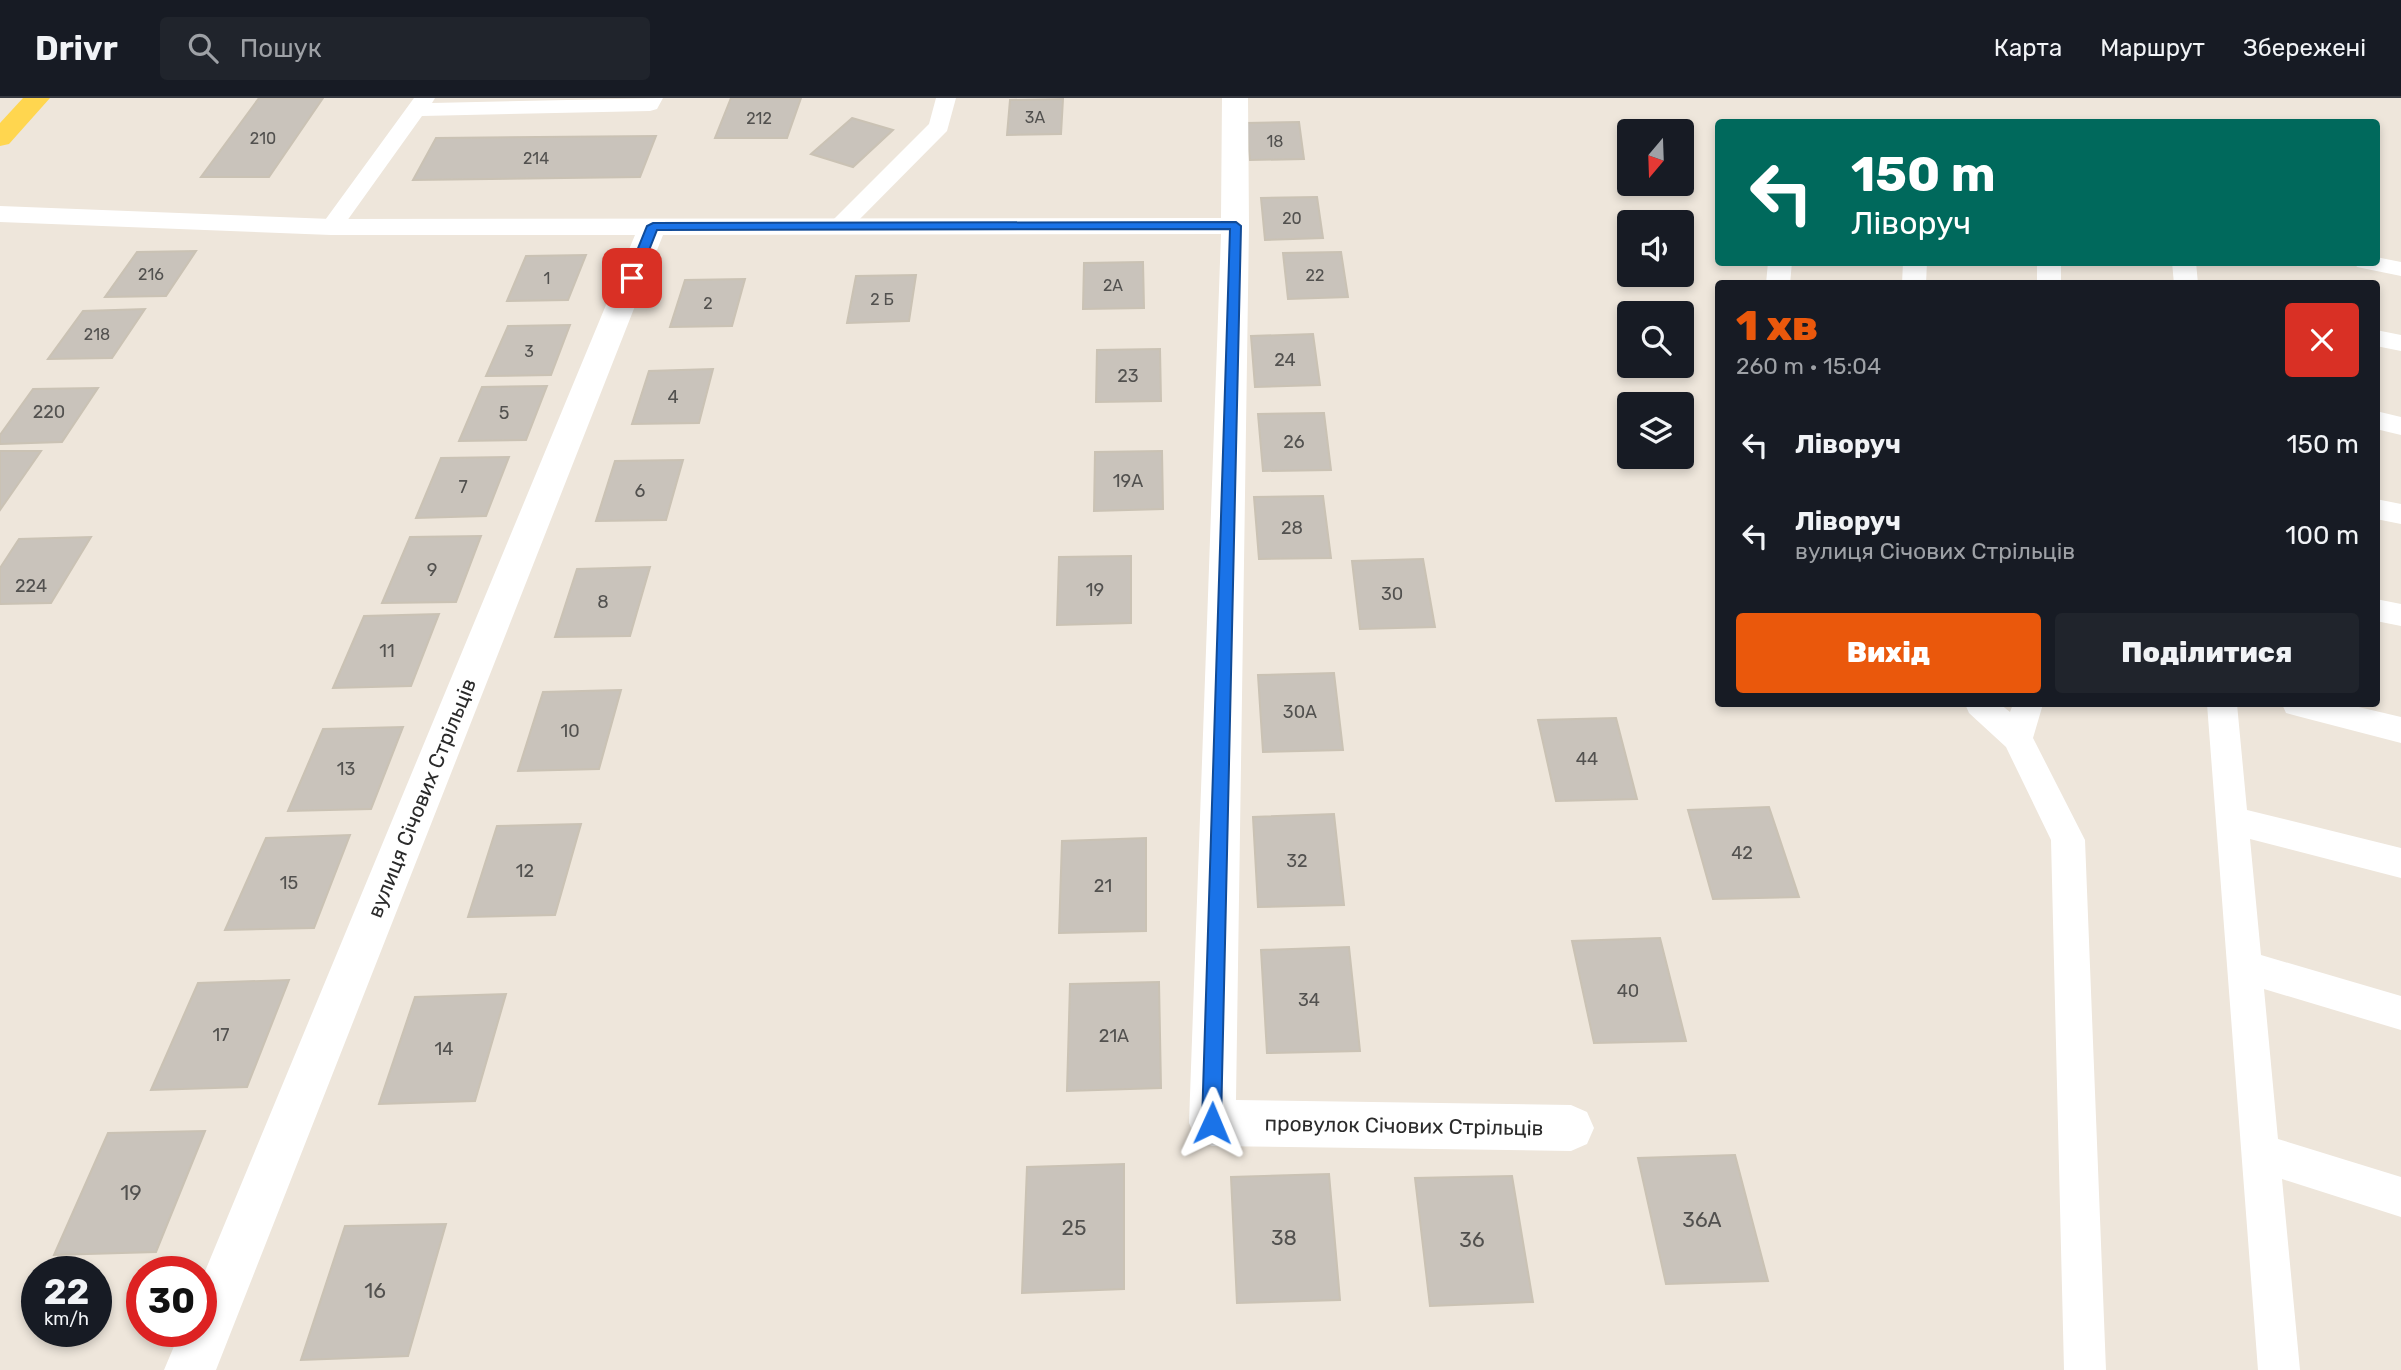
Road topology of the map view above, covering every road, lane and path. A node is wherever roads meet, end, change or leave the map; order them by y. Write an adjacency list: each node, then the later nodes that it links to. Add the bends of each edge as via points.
1 (37, 98): 6 (main road)
2 (653, 98): 5 (lane, via 650,105)
3 (946, 98): 8 (lane, via 939,127)
4 (1235, 98): 10 (street, провулок Січових Стрільців)
5 (421, 104): 11 (lane)
6 (0, 138)
7 (0, 214): 11 (street)
8 (841, 225): 9 (street); 10 (street)
9 (653, 226): 11 (street); 36 (street, вулиця Січових Стрільців)
10 (1236, 226): 32 (street, провулок Січових Стрільців, via 1212,1123)
11 (331, 227)
12 (2380, 265): 13 (lane)
13 (2401, 269)
14 (2380, 339): 15 (lane)
15 (2401, 343)
16 (2380, 422): 17 (lane)
17 (2401, 426)
18 (2380, 510): 19 (lane)
19 (2401, 514)
20 (2380, 611): 21 (lane)
21 (2401, 615)
22 (1983, 707): 27 (lane)
23 (2027, 707): 27 (lane)
24 (2218, 707): 28 (lane)
25 (2309, 707): 26 (lane)
26 (2401, 730)
27 (2017, 738): 37 (lane, via 2067,840)
28 (2232, 820): 29 (lane); 30 (lane)
29 (2401, 863)
30 (2245, 967): 31 (lane); 33 (lane)
31 (2401, 1013)
32 (1572, 1128)
33 (2261, 1153): 34 (lane); 35 (lane)
34 (2401, 1197)
35 (2287, 1368)
36 (190, 1370)
37 (2085, 1370)

